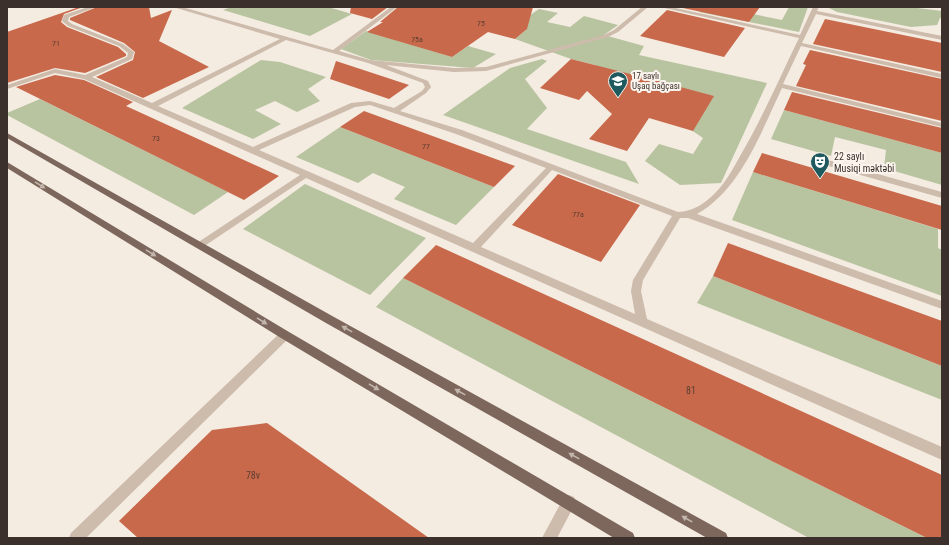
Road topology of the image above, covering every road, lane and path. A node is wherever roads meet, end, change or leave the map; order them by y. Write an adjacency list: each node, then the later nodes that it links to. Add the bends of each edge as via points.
1 (93, 7): 14 (lane, via 66,16 65,21 131,52 130,58)
2 (176, 7): 8 (lane)
3 (394, 7): 11 (lane)
4 (645, 7): 12 (lane, via 606,36 486,69 454,70)
5 (663, 7): 6 (lane)
6 (682, 9): 10 (lane)
7 (815, 10): 9 (lane); 10 (lane)
8 (286, 38): 11 (lane); 17 (lane)
9 (942, 38)
10 (800, 40): 13 (lane); 15 (lane)
11 (334, 52): 12 (lane)
12 (370, 62): 18 (lane, via 426,82 428,87 424,92)
13 (942, 76)
14 (86, 78): 16 (lane, via 55,71); 17 (lane)
15 (779, 85): 19 (lane); 28 (lane, via 755,138 727,185 716,197)
16 (7, 87)
17 (152, 106): 21 (lane)
18 (395, 111): 21 (lane, via 370,103 354,105); 24 (lane)
19 (942, 125)
20 (7, 135): 29 (main road)
21 (253, 150): 25 (lane)
22 (814, 159): 26 (lane)
23 (7, 164): 33 (main road, one-way to 33)
24 (551, 167): 27 (lane); 30 (lane)
25 (306, 174): 29 (lane); 30 (lane)
26 (942, 196)
27 (677, 215): 28 (lane); 32 (lane, via 638,280 636,291)
28 (689, 215): 31 (lane)
29 (200, 245): 39 (main road, one-way to 29)
30 (474, 248): 32 (lane)
31 (942, 305)
32 (642, 322): 34 (lane)
33 (286, 335): 35 (main road, one-way to 35); 36 (lane)
34 (942, 454)
35 (569, 502): 37 (lane); 38 (main road)
36 (76, 538)
37 (549, 538)
38 (628, 538)
39 (721, 538)

